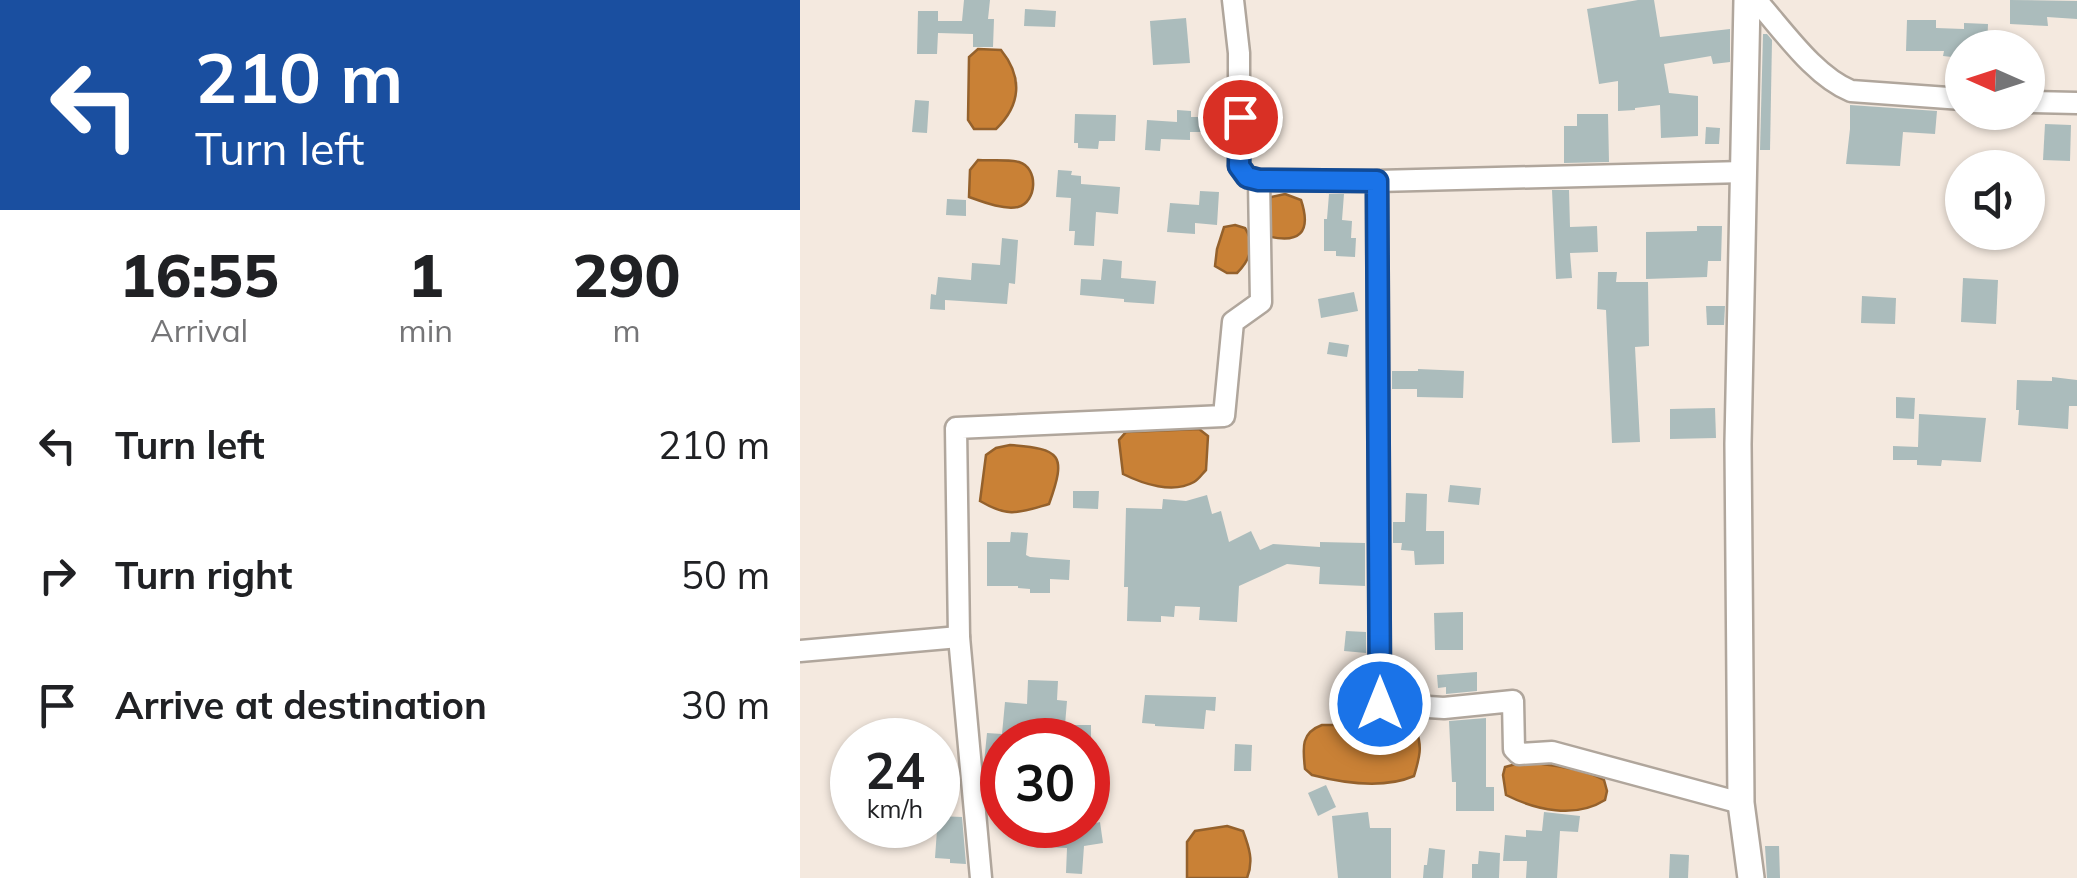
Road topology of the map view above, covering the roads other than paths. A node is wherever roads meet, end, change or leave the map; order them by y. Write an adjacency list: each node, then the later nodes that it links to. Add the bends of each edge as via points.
1 (1233, 0): 8 (street, via 1239,166)
2 (1748, 0): 7 (street)
3 (1756, 0): 4 (street, via 1836,85)
4 (1945, 97)
5 (2045, 102): 6 (street)
6 (2077, 103)
7 (1744, 172): 9 (street); 12 (street)
8 (1259, 180): 9 (street); 10 (street, via 1261,302 1234,322 1224,416 956,428)
9 (1377, 181): 12 (street, via 1380,704 1444,708 1513,701 1519,754 1552,752)
10 (960, 637): 11 (street); 13 (street)
11 (800, 650)
12 (1741, 803): 14 (street)
13 (981, 878)
14 (1752, 878)

